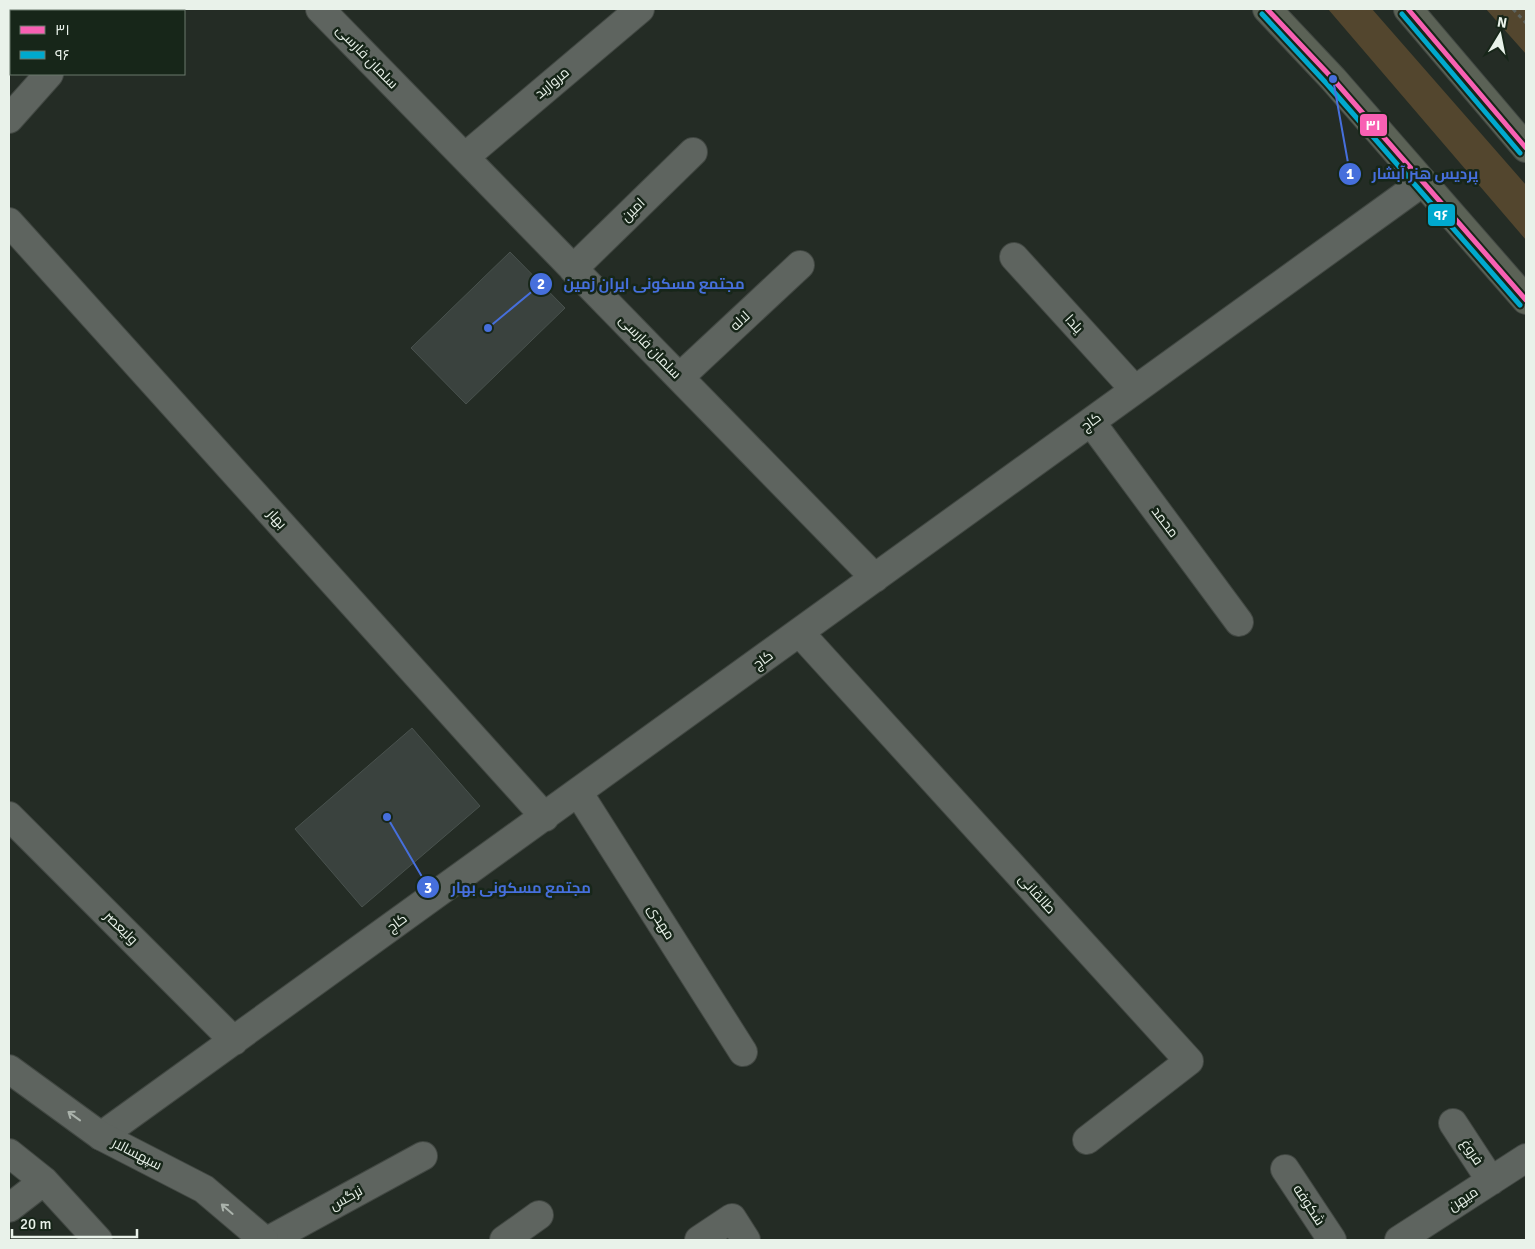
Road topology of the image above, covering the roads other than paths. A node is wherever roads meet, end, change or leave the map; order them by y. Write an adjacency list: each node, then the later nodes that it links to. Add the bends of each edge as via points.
1 (320, 9): 9 (street, سلمان فارسی)
2 (640, 9): 9 (street, مروارید)
3 (1267, 9): 10 (main road)
4 (1408, 9): 7 (main road)
5 (48, 75): 6 (street)
6 (9, 119)
7 (1526, 148)
8 (693, 152): 14 (street, امین)
9 (465, 157): 14 (street, سلمان فارسی)
10 (1423, 182): 15 (main road); 17 (street, کاج)
11 (9, 222): 24 (street, بهار)
12 (1014, 258): 17 (street, یلدا)
13 (800, 265): 16 (street, لاله)
14 (573, 268): 16 (street, سلمان فارسی)
15 (1526, 300)
16 (680, 378): 19 (street, سلمان فارسی)
17 (1135, 390): 18 (street, کاج)
18 (1090, 422): 19 (street, کاج); 20 (street, محمد)
19 (876, 578): 21 (street, کاج)
20 (1239, 622)
21 (800, 633): 22 (street, کاج); 30 (street, طالقانی, via 1189,1061)
22 (578, 792): 24 (street, کاج); 26 (street, مهدی)
23 (9, 816): 25 (street, ولیعصر)
24 (544, 817): 25 (street, کاج)
25 (234, 1041): 29 (street, کاج)
26 (743, 1052)
27 (9, 1069): 29 (street, سپهسالار, one-way to 27)
28 (1453, 1123): 36 (street, فروغ)
29 (101, 1136): 40 (street, سپهسالار, one-way to 29, via 204,1189)
30 (1087, 1140)
31 (9, 1154): 35 (street)
32 (423, 1156): 41 (street, نرگس)
33 (1526, 1158): 36 (street, میهن)
34 (1285, 1169): 45 (street, شکوفه)
35 (44, 1181): 37 (street); 39 (street)
36 (1491, 1181): 46 (street, میهن)
37 (9, 1208)
38 (539, 1215): 42 (street)
39 (98, 1240)
40 (264, 1240)
41 (269, 1240)
42 (504, 1240)
43 (699, 1240): 44 (street, via 732,1218)
44 (746, 1240)
45 (1332, 1240)
46 (1399, 1240)

